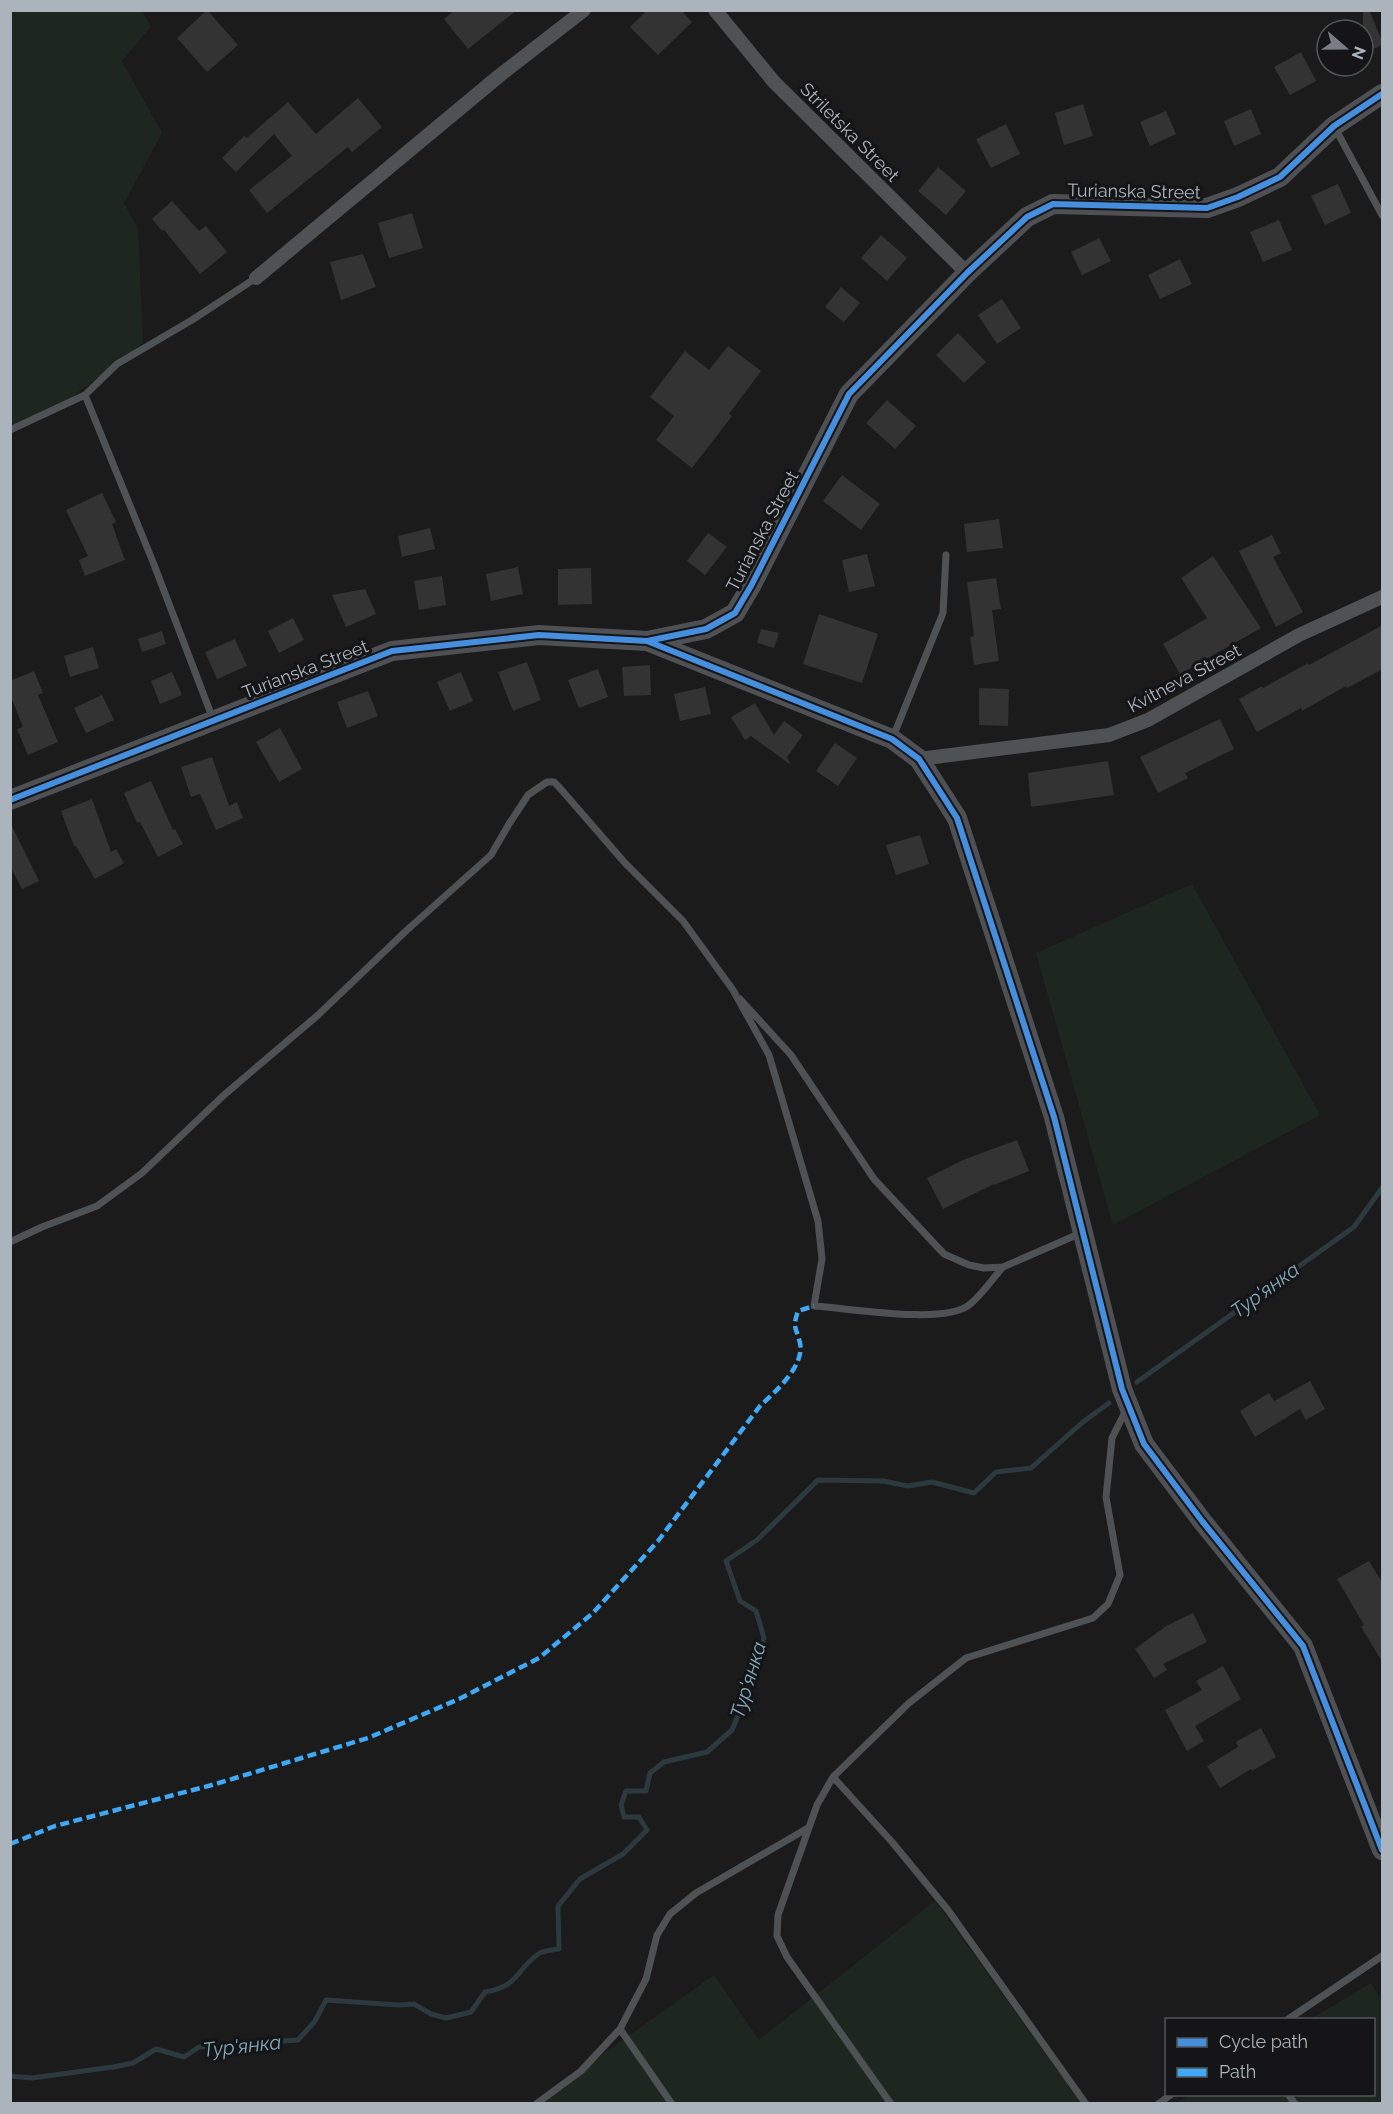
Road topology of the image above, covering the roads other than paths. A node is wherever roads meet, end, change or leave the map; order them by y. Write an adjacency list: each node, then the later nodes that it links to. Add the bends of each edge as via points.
1 (584, 10): 7 (street)
2 (715, 10): 6 (street, Striletska Street, via 774,82)
3 (1383, 93): 4 (street, Turianska Street)
4 (1334, 126): 5 (lane); 6 (street, Turianska Street, via 1280,177 1207,208 1053,204 1027,217)
5 (1383, 214)
6 (967, 273): 12 (street, Turianska Street, via 849,394 735,613 706,628)
7 (256, 278): 8 (lane, via 117,364)
8 (85, 395): 9 (lane); 13 (lane)
9 (10, 430)
10 (946, 555): 14 (lane, via 943,613)
11 (1383, 597): 15 (street, Kvitneva Street, via 1299,635 1148,720 1109,735)
12 (647, 641): 13 (street, Turianska Street, via 539,634 392,651); 14 (street)
13 (214, 721): 16 (street, Turianska Street)
14 (892, 740): 15 (street)
15 (919, 759): 18 (street, via 957,818 1054,1117)
16 (10, 800)
17 (733, 990): 19 (lane, via 683,921 625,863 559,787 547,782 528,795 491,855 142,1173 98,1206); 20 (lane, via 791,1055 874,1179 944,1254 969,1265); 20 (lane, via 769,1055 818,1221 822,1259 814,1306 943,1315 968,1306)
18 (1084, 1232): 20 (lane); 21 (street)
19 (10, 1242)
20 (1003, 1267)
21 (1128, 1405): 22 (lane, via 1112,1438 1108,1464 1106,1497 1120,1575 1108,1604 1093,1618 966,1658 909,1703); 24 (street, via 1144,1444 1303,1646)
22 (833, 1776): 23 (lane); 31 (lane, via 948,1910)
23 (809, 1828): 27 (lane, via 696,1893 670,1914 657,1935 646,1979); 30 (lane, via 778,1915 777,1936 787,1957)
24 (1383, 1850)
25 (1383, 1956): 26 (lane)
26 (1289, 2018)
27 (620, 2029): 28 (lane, via 581,2071); 29 (lane)
28 (536, 2103)
29 (672, 2103)
30 (891, 2103)
31 (1086, 2103)

